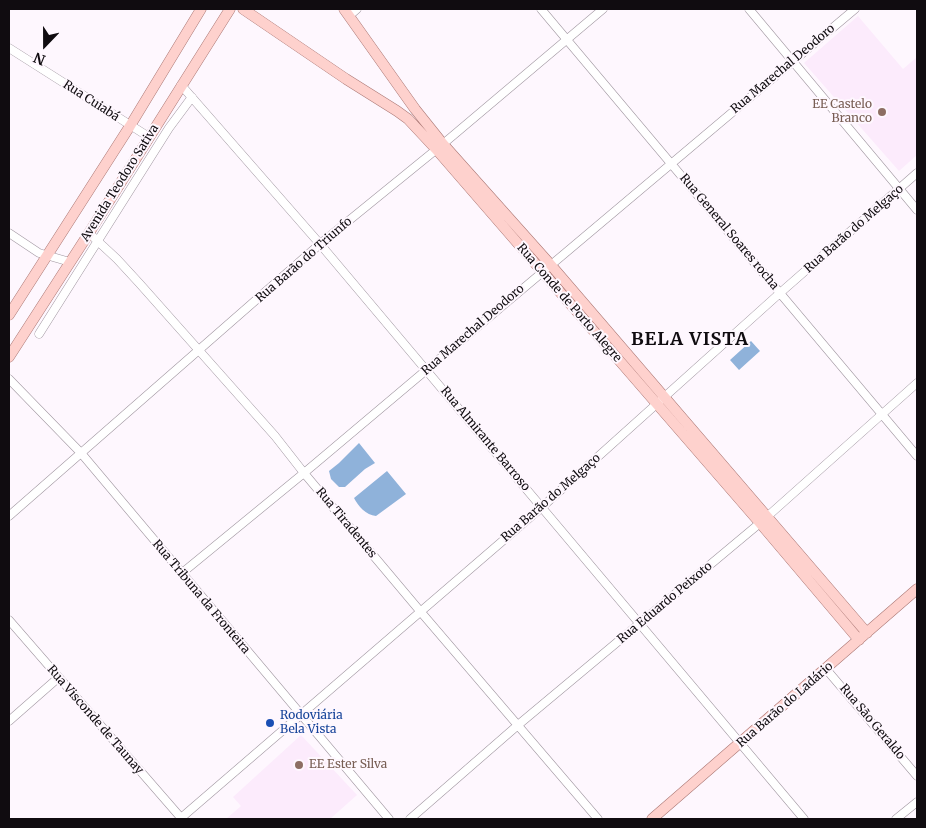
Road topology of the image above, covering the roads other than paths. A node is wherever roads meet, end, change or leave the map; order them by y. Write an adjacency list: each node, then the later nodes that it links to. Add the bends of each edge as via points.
1 (201, 9): 14 (main road, Avenida Teodoro Sativa)
2 (230, 9): 12 (main road, Avenida Teodoro Sativa)
3 (243, 9): 16 (main road, Rua Conde de Porto Alegre, via 397,111)
4 (541, 9): 9 (street, Rua General Soares rocha)
5 (603, 9): 9 (street, Rua Barão do Triunfo)
6 (749, 9): 11 (street)
7 (855, 9): 11 (street, Rua Marechal Deodoro)
8 (350, 11): 16 (main road, Rua Conde de Porto Alegre)
9 (567, 38): 16 (street, Rua Barão do Triunfo); 17 (street, Rua General Soares rocha)
10 (9, 48): 14 (street, Rua Cuiabá)
11 (793, 61): 17 (street, Rua Marechal Deodoro); 19 (street)
12 (181, 85): 13 (street, Rua Almirante Barroso); 15 (main road, Avenida Teodoro Sativa)
13 (192, 97): 23 (street); 24 (street, Rua Almirante Barroso)
14 (130, 126): 15 (street, Rua Cuiabá); 25 (main road, Avenida Teodoro Sativa)
15 (149, 137): 22 (main road, Avenida Teodoro Sativa)
16 (440, 147): 24 (street, Rua Barão do Triunfo); 27 (main road, Rua Conde de Porto Alegre)
17 (671, 162): 27 (street, Rua Marechal Deodoro); 28 (street, Rua General Soares rocha)
18 (917, 173): 19 (street, Rua Barão do Melgaço)
19 (900, 189): 20 (street); 28 (street, Rua Barão do Melgaço)
20 (917, 210)
21 (9, 233): 25 (street)
22 (89, 233): 23 (street, Rua Tiradentes); 26 (main road, Avenida Teodoro Sativa)
23 (98, 241): 30 (street); 31 (street, Rua Tiradentes)
24 (320, 244): 31 (street, Rua Barão do Triunfo); 33 (street, Rua Almirante Barroso)
25 (47, 256): 26 (street); 29 (main road, Avenida Teodoro Sativa)
26 (70, 262): 32 (main road, Avenida Teodoro Sativa)
27 (546, 268): 33 (street, Rua Marechal Deodoro); 36 (main road, Rua Conde de Porto Alegre)
28 (780, 293): 36 (street, Rua Barão do Melgaço); 37 (street, Rua General Soares rocha)
29 (9, 315)
30 (39, 334)
31 (199, 352): 38 (street, Rua Barão do Triunfo); 40 (street, Rua Tiradentes)
32 (9, 357)
33 (426, 370): 40 (street, Rua Marechal Deodoro); 41 (street, Rua Almirante Barroso)
34 (9, 379): 38 (street, Rua Tribuna da Fronteira)
35 (917, 383): 37 (street, Rua Eduardo Peixoto)
36 (660, 401): 41 (street, Rua Barão do Melgaço); 43 (main road, Rua Conde de Porto Alegre)
37 (882, 414): 39 (street, Rua General Soares rocha); 43 (street, Rua Eduardo Peixoto)
38 (81, 453): 42 (street, Rua Barão do Triunfo); 44 (street, Rua Tribuna da Fronteira)
39 (917, 456)
40 (304, 473): 44 (street, Rua Marechal Deodoro); 46 (street, Rua Tiradentes)
41 (542, 507): 46 (street, Rua Barão do Melgaço); 48 (street, Rua Almirante Barroso)
42 (9, 516)
43 (764, 520): 48 (street, Rua Eduardo Peixoto); 49 (main road, Rua Conde de Porto Alegre)
44 (182, 573): 52 (street, Rua Tribuna da Fronteira)
45 (917, 589): 49 (main road, Rua Barão do Ladário)
46 (420, 611): 52 (street, Rua Barão do Melgaço); 54 (street, Rua Tiradentes)
47 (9, 620): 51 (street, Rua Visconde de Taunay)
48 (641, 624): 54 (street, Rua Eduardo Peixoto); 55 (street, Rua Almirante Barroso)
49 (863, 636): 50 (main road, Rua Barão do Ladário)
50 (826, 669): 55 (main road, Rua Barão do Ladário); 56 (street, Rua São Geraldo)
51 (58, 678): 53 (street); 58 (street, Rua Visconde de Taunay)
52 (301, 715): 58 (street, Rua Barão do Melgaço); 59 (street, Rua Tribuna da Fronteira)
53 (9, 721)
54 (518, 726): 60 (street, Rua Eduardo Peixoto); 61 (street, Rua Tiradentes)
55 (741, 743): 62 (main road, Rua Barão do Ladário); 63 (street, Rua Almirante Barroso)
56 (917, 776)
57 (917, 802): 64 (street)
58 (181, 819)
59 (389, 819)
60 (410, 819)
61 (598, 819)
62 (652, 819)
63 (804, 819)
64 (896, 819)

